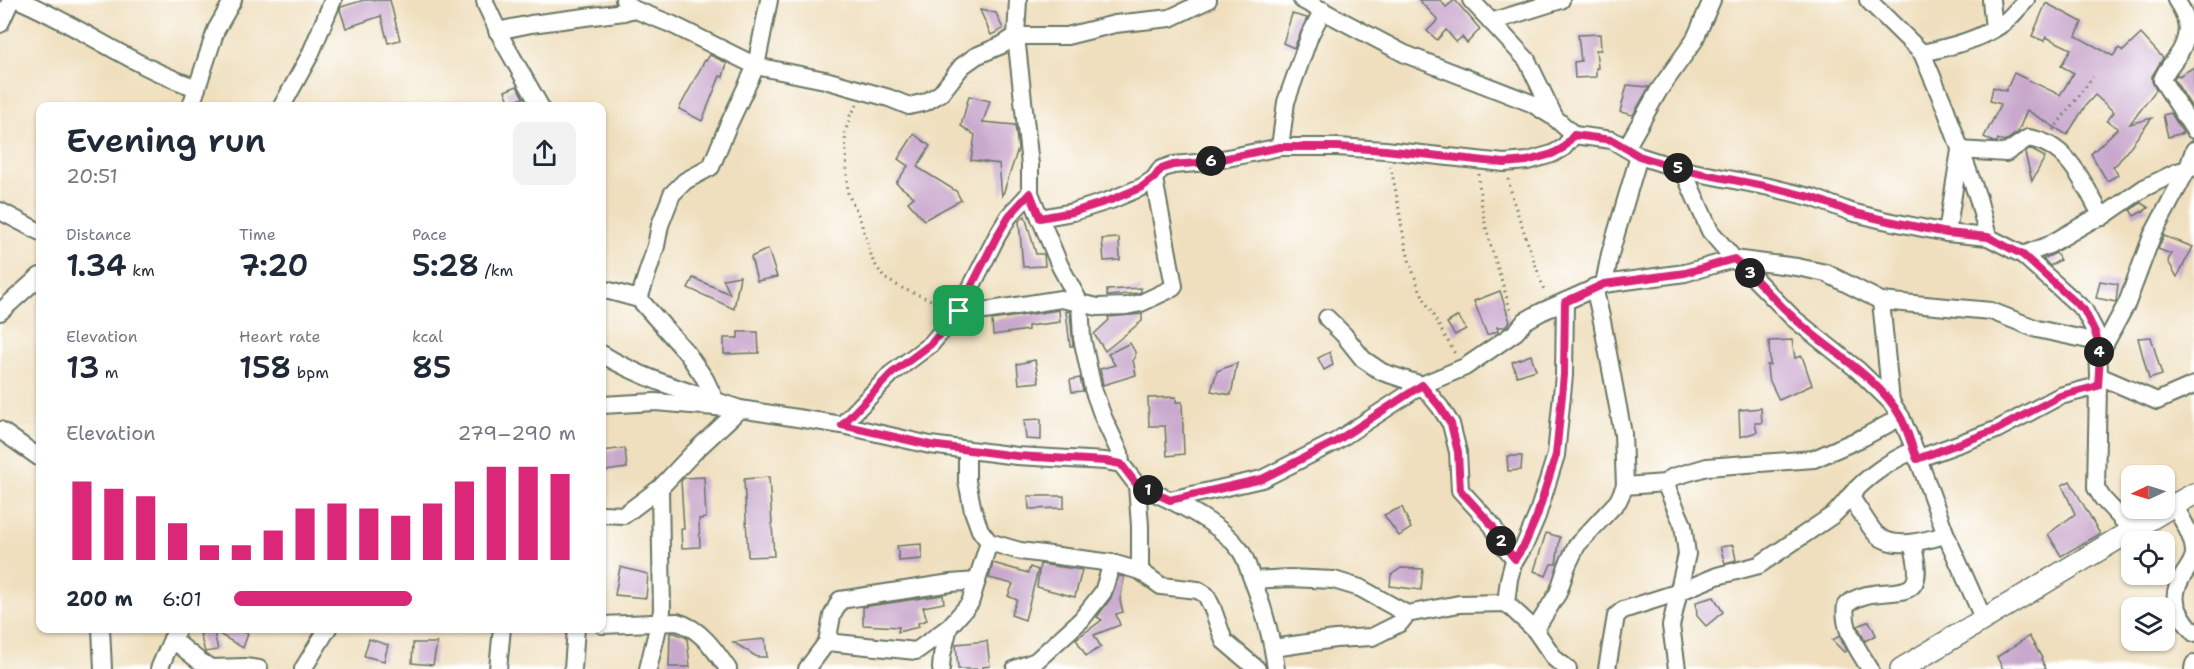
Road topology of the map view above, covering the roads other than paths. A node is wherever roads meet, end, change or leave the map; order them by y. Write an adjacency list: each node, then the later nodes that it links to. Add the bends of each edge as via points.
1 (11, 0): 20 (street)
2 (19, 0): 26 (street, via 55,15 128,58)
3 (233, 0): 26 (street, via 216,30)
4 (333, 0): 28 (street)
5 (485, 0): 22 (street)
6 (769, 0): 25 (street)
7 (1018, 0): 23 (street)
8 (1208, 0): 23 (street, via 1170,18 1115,24 1066,36)
9 (1302, 0): 18 (street)
10 (1471, 0): 19 (street)
11 (1561, 0): 19 (street)
12 (1712, 0): 36 (street, via 1694,41 1659,90)
13 (1868, 0): 24 (street)
14 (1991, 0): 21 (street)
15 (2026, 0): 21 (street)
16 (2176, 0): 31 (street, via 2188,23 2187,37 2162,80)
17 (628, 4): 22 (street, via 624,12); 25 (street)
18 (1323, 10): 30 (street, via 1405,54 1532,103); 33 (street, via 1286,102)
19 (1491, 22): 30 (street, via 1527,60)
20 (0, 24)
21 (1994, 29): 24 (street)
22 (497, 31): 29 (street)
23 (1016, 36): 25 (street, via 962,66 940,93 909,106 825,80); 40 (street)
24 (1922, 53): 34 (street)
25 (756, 66): 52 (street, via 711,167 672,194)
26 (197, 88): 27 (street)
27 (192, 102)
28 (284, 102)
29 (538, 102)
30 (1555, 118): 32 (street)
31 (2194, 130)
32 (1574, 135): 33 (street, via 1552,154 1504,163 1385,150); 36 (street, via 1612,140)
33 (1280, 147): 39 (street, via 1173,165 1161,169)
34 (1960, 150): 42 (street, via 2006,153 2028,138 2045,142 2065,156); 45 (street); 46 (street)
35 (2194, 150): 37 (street)
36 (1633, 152): 38 (street); 50 (street, via 1608,265)
37 (2191, 168): 42 (street, via 2144,188); 59 (street, via 2152,236 2127,303)
38 (1683, 170): 45 (street, via 1769,187 1851,212); 48 (street, via 1710,231)
39 (1154, 178): 43 (street, via 1111,200); 54 (street, via 1173,288 1126,306)
40 (1030, 193): 43 (street); 56 (street, via 1009,216)
41 (0, 211): 44 (street)
42 (2102, 217): 47 (street)
43 (1040, 218): 54 (street)
44 (36, 230)
45 (1947, 233): 46 (street)
46 (1988, 237): 47 (street)
47 (2023, 255): 59 (street, via 2084,310)
48 (1734, 259): 50 (street, via 1685,273); 53 (street, via 1826,273); 65 (street, via 1793,318)
49 (36, 280): 57 (street)
50 (1599, 286): 55 (street); 77 (street, via 1623,434)
51 (606, 290): 52 (street)
52 (639, 299): 64 (street, via 687,353)
53 (1881, 301): 59 (street, via 1991,311); 65 (street)
54 (1080, 303): 56 (street, via 1061,299 978,312); 74 (street, via 1082,338 1093,389)
55 (1559, 304): 62 (street, via 1525,321 1516,332 1465,367); 90 (street, via 1564,375 1556,455 1537,516)
56 (959, 311): 69 (street, via 931,344 891,374)
57 (0, 312)
58 (1327, 318): 62 (street, via 1363,359 1382,372)
59 (2099, 348): 61 (street)
60 (606, 356): 64 (street, via 658,381)
61 (2099, 381): 63 (street, via 2157,401); 72 (street, via 2060,396 1996,430); 86 (street, via 2096,488)
62 (1422, 385): 81 (street, via 1335,442 1262,479); 90 (street, via 1451,424 1458,452 1460,490 1492,525)
63 (2194, 385)
64 (715, 400): 67 (street)
65 (1891, 402): 68 (street)
66 (606, 405): 67 (street, via 655,402)
67 (740, 409): 69 (street); 78 (street)
68 (1901, 417): 72 (street); 75 (street, via 1814,459 1707,467 1672,477)
69 (842, 425): 71 (street)
70 (0, 430): 73 (street)
71 (967, 450): 74 (street); 88 (street, via 967,482 973,511)
72 (1916, 454): 80 (street, via 1894,458); 87 (street)
73 (36, 455)
74 (1121, 464): 76 (street)
75 (1665, 483): 77 (street); 95 (street, via 1683,525 1686,543)
76 (1137, 485): 81 (street); 92 (street)
77 (1625, 486): 102 (street, via 1618,501 1578,545 1558,593)
78 (660, 488): 84 (street, via 624,516); 99 (street)
79 (2194, 494): 82 (street)
80 (1850, 496): 89 (street, via 1876,534 1898,543); 95 (street, via 1833,515 1759,565 1717,576)
81 (1170, 500): 93 (street, via 1231,540 1240,550)
82 (2175, 504)
83 (2175, 507): 107 (street, via 2194,553 2178,582 2175,601 2178,612)
84 (606, 514)
85 (2150, 519): 86 (street)
86 (2132, 530): 98 (street)
87 (1946, 535): 89 (street); 98 (street)
88 (989, 542): 91 (street, via 1020,551); 94 (street)
89 (1912, 543): 129 (street, via 1918,564 1911,588 1865,594 1846,605 1847,629)
90 (1515, 559): 96 (street)
91 (1112, 563): 92 (street); 123 (street, via 1103,592 1081,620 1036,661)
92 (1140, 571): 124 (street, via 1161,586 1198,590 1206,595 1224,641)
93 (1253, 580): 97 (street, via 1334,580 1360,588); 110 (street)
94 (977, 581): 101 (street, via 970,603); 109 (street, via 840,600)
95 (1679, 592): 127 (street, via 1623,610 1616,616); 128 (street, via 1671,626)
96 (1506, 603): 97 (street, via 1460,604); 102 (street)
97 (1407, 614): 110 (street, via 1400,623 1372,637)
98 (1984, 620): 130 (street)
99 (659, 624): 100 (street); 119 (street); 120 (street, via 687,624 708,642)
100 (606, 625)
101 (949, 627): 109 (street, via 916,651); 122 (street)
102 (1535, 630): 126 (street, via 1555,659)
103 (100, 633): 112 (street)
104 (325, 633): 116 (street)
105 (502, 633): 117 (street)
106 (576, 633): 118 (street)
107 (2194, 633)
108 (175, 634): 113 (street); 114 (street, via 198,660)
109 (827, 642): 121 (street)
110 (1273, 648): 125 (street)
111 (2194, 664): 131 (street)
112 (104, 669)
113 (159, 669)
114 (212, 669): 115 (street)
115 (259, 669)
116 (303, 669)
117 (498, 669)
118 (573, 669)
119 (648, 669)
120 (728, 669)
121 (807, 669)
122 (941, 669)
123 (1015, 669)
124 (1257, 669)
125 (1276, 669)
126 (1568, 669)
127 (1607, 669)
128 (1677, 669)
129 (1870, 669)
130 (1901, 669)
131 (2193, 669)

